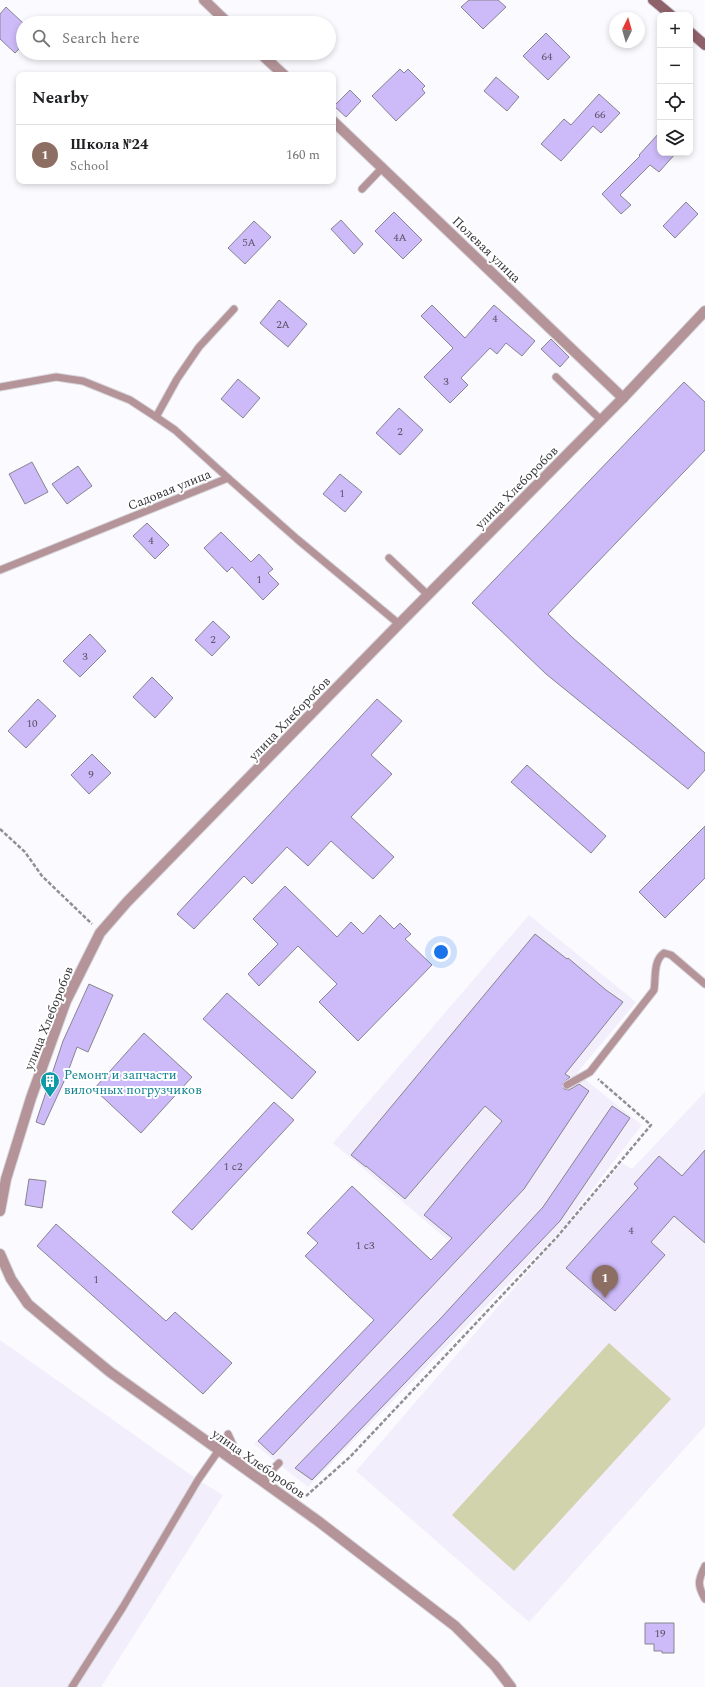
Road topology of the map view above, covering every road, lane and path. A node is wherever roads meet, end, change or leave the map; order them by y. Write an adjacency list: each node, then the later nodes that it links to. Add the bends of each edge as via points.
1 (204, 0): 4 (street)
2 (653, 0): 3 (main road)
3 (667, 12)
4 (221, 16)
5 (693, 35): 6 (main road)
6 (705, 45)
7 (268, 60): 8 (street)
8 (281, 72)
9 (336, 124): 10 (street, Полевая улица)
10 (382, 167): 11 (lane); 16 (street, Полевая улица)
11 (362, 189)
12 (234, 309): 17 (lane, via 199,347)
13 (705, 311): 16 (street, улица Хлеборобов)
14 (556, 377): 18 (lane)
15 (0, 387): 17 (lane, via 56,377 83,381 130,400)
16 (623, 398): 18 (street, улица Хлеборобов)
17 (156, 418): 19 (lane, via 175,430)
18 (601, 420): 22 (street, улица Хлеборобов)
19 (228, 478): 21 (lane, Садовая улица); 23 (lane, Садовая улица)
20 (388, 558): 22 (lane)
21 (0, 570)
22 (428, 595): 23 (street, улица Хлеборобов)
23 (399, 624): 25 (street, улица Хлеборобов, via 132,896)
24 (0, 829): 25 (path, via 25,852 47,881)
25 (100, 933): 29 (street, улица Хлеборобов, via 66,1001 33,1092 6,1179)
26 (705, 984): 27 (lane, via 664,952 659,956 656,967 654,990)
27 (590, 1072): 28 (lane); 38 (path, via 651,1125 557,1237 350,1458)
28 (567, 1085)
29 (0, 1211)
30 (0, 1254): 32 (street, улица Хлеборобов)
31 (0, 1279): 32 (street)
32 (11, 1279): 34 (street, улица Хлеборобов, via 28,1304 110,1372)
33 (228, 1434): 36 (lane)
34 (219, 1450): 36 (street, улица Хлеборобов); 41 (lane, via 198,1480)
35 (279, 1464): 37 (lane)
36 (243, 1468): 37 (street, улица Хлеборобов)
37 (262, 1480): 38 (street, улица Хлеборобов)
38 (296, 1505): 42 (street, улица Хлеборобов, via 455,1626 496,1666)
39 (705, 1566): 40 (lane, via 699,1580 700,1590)
40 (705, 1599)
41 (72, 1687)
42 (511, 1687)

